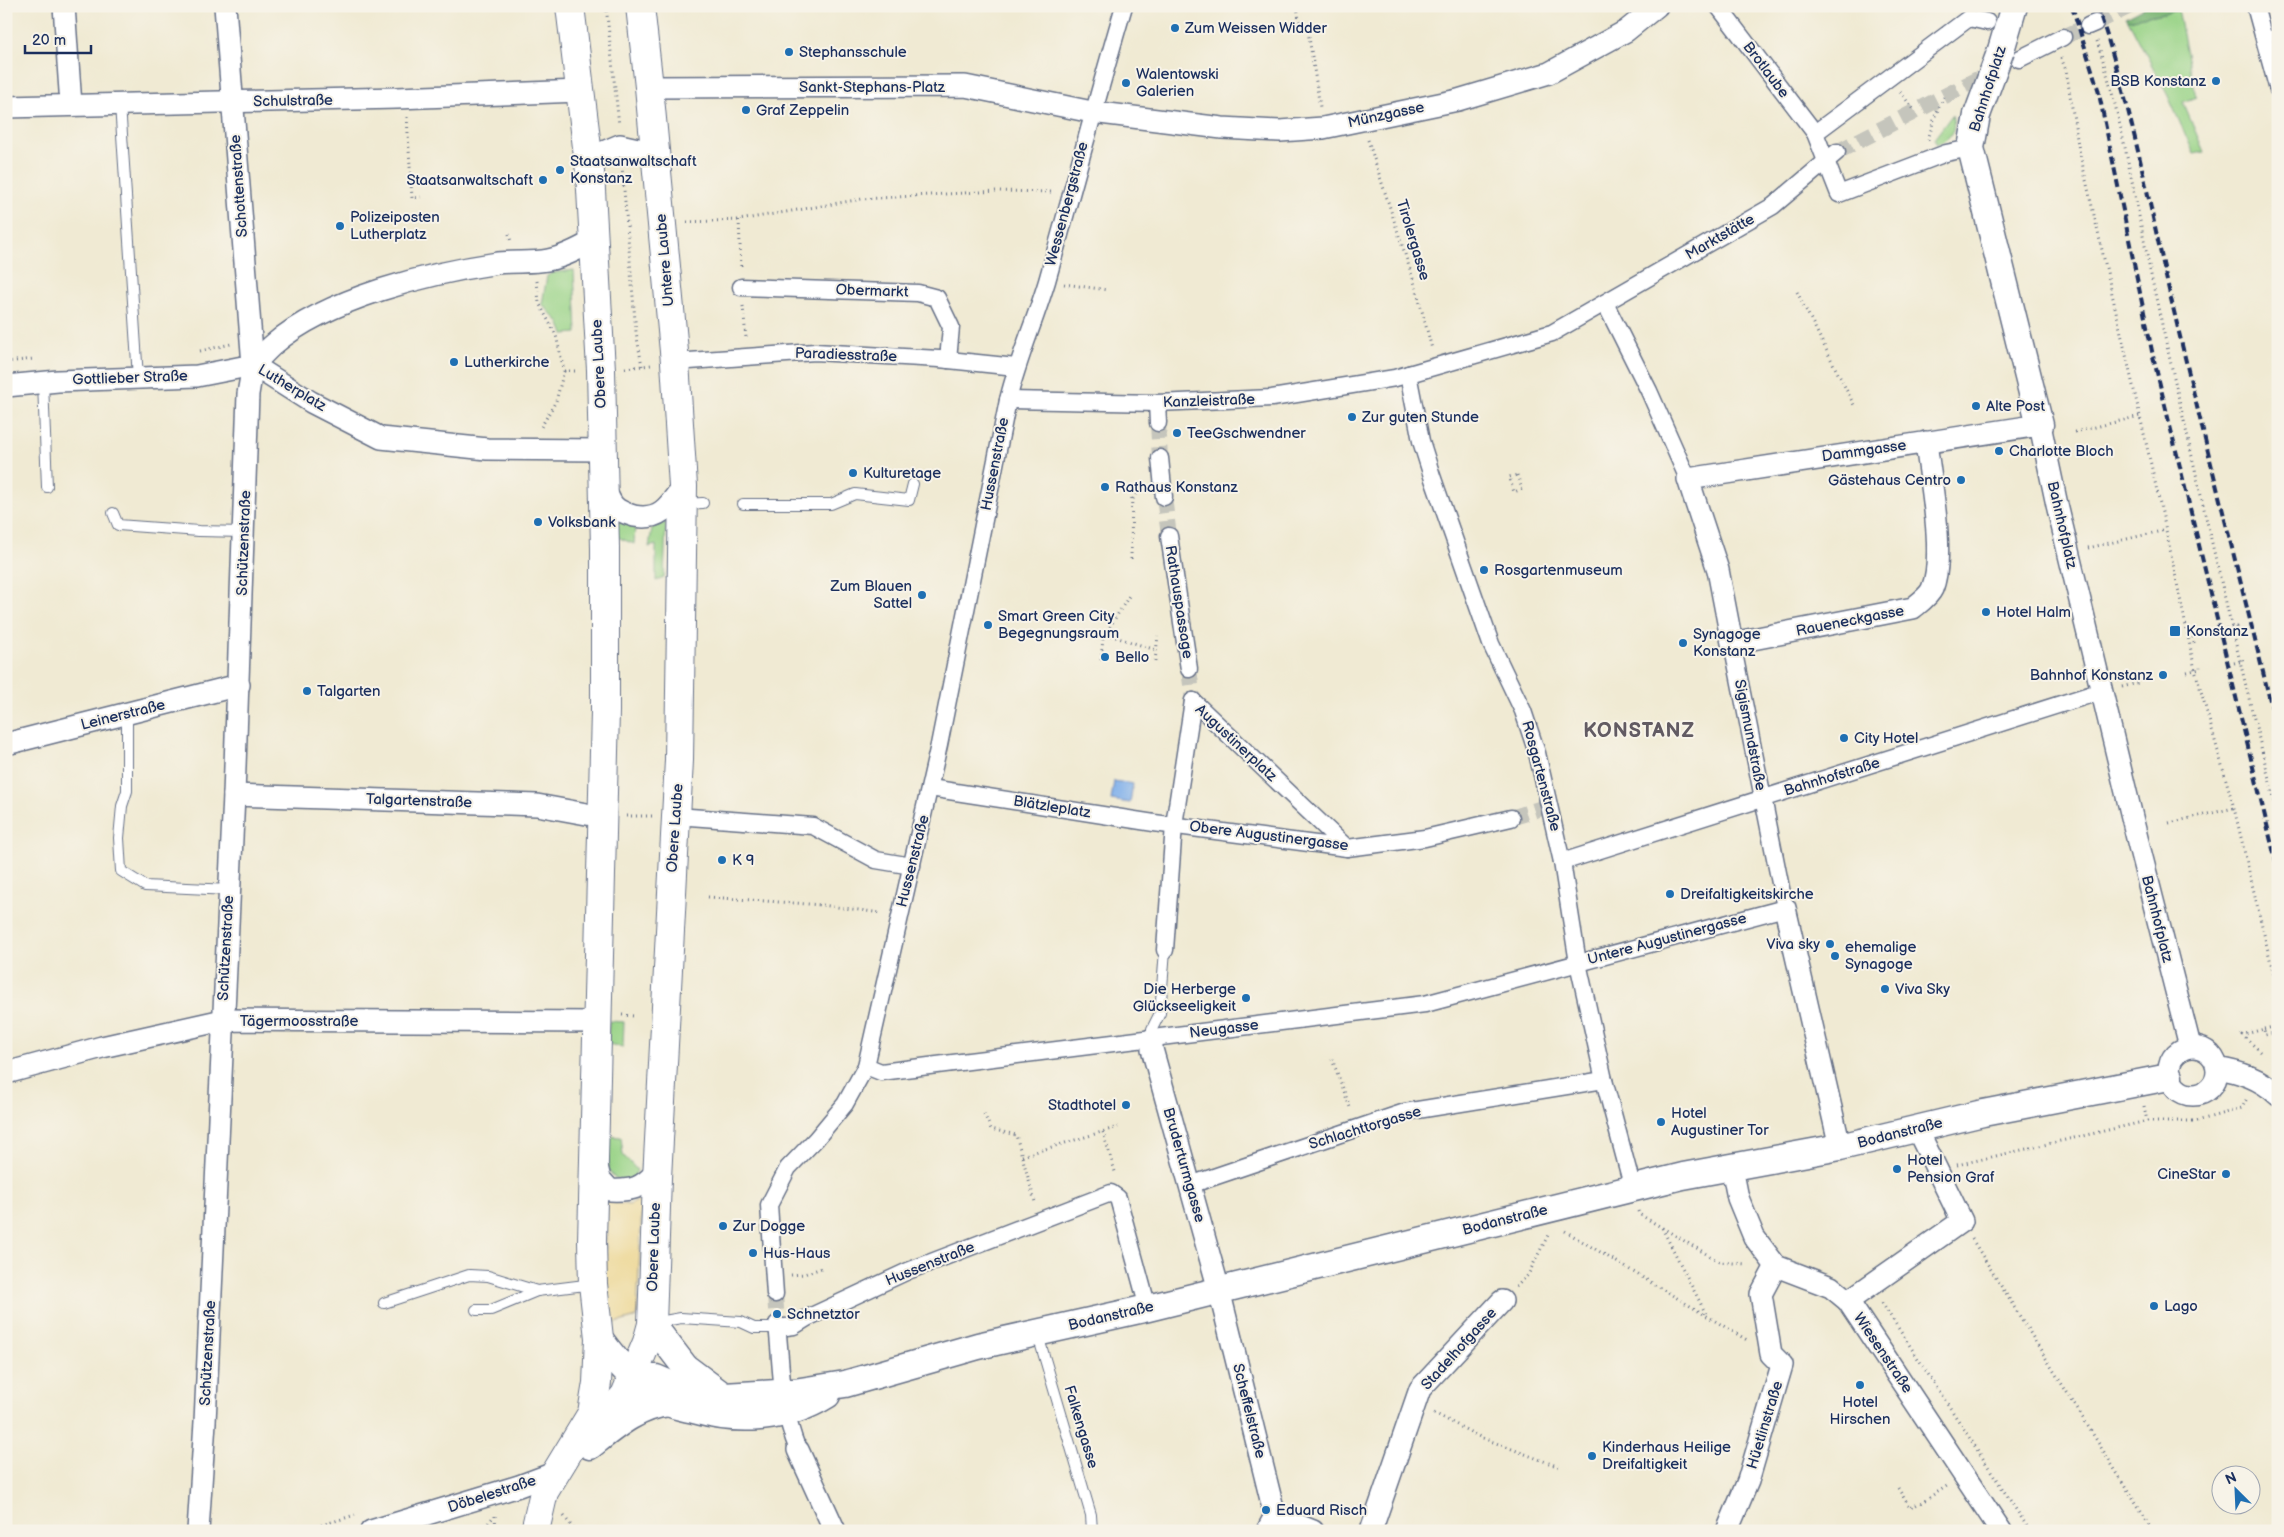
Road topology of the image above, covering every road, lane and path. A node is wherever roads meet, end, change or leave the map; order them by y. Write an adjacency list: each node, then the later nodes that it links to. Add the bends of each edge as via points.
1 (64, 6): 26 (street)
2 (224, 6): 24 (street, Schottenstraße)
3 (570, 6): 21 (main road)
4 (606, 6): 34 (path)
5 (640, 6): 18 (main road, Untere Laube)
6 (1124, 6): 29 (street, Wessenbergstraße)
7 (1297, 6): 31 (path, via 1300,26 1308,31)
8 (1657, 6): 30 (street, Münzgasse, via 1626,31 1549,73 1458,100)
9 (1718, 6): 32 (street, Brotlaube)
10 (2014, 6): 16 (street, Bahnhofplatz)
11 (2255, 6): 14 (street)
12 (1987, 22): 32 (street, via 1969,18)
13 (2092, 27): 91 (path, via 2120,129)
14 (2270, 36): 20 (street)
15 (2063, 37): 16 (street)
16 (2010, 54): 35 (street, Bahnhofplatz, bridge, via 1977,115)
17 (2060, 58): 65 (path, via 2066,70 2078,145)
18 (649, 87): 29 (street, Sankt-Stephans-Platz, via 964,86); 37 (main road, Untere Laube)
19 (1898, 89): 28 (path)
20 (2278, 90)
21 (580, 91): 23 (street, Schulstraße); 38 (main road)
22 (1945, 95): 33 (path)
23 (405, 98): 24 (street, Schulstraße); 40 (path, via 412,198)
24 (232, 102): 25 (street, Schulstraße); 53 (street, Schottenstraße)
25 (120, 104): 26 (street, Schulstraße); 59 (lane)
26 (71, 105): 27 (street, Schulstraße)
27 (6, 107)
28 (1915, 111)
29 (1092, 112): 31 (street, Münzgasse, via 1237,130); 39 (street, Wessenbergstraße)
30 (1362, 122): 31 (street, Münzgasse); 55 (path, Tirolergasse)
31 (1323, 128)
32 (1814, 133): 36 (street)
33 (1930, 134)
34 (620, 145): 37 (street); 38 (street, via 600,153); 54 (path, via 636,332)
35 (1971, 148): 36 (street, via 1946,153 1839,194); 67 (street, Bahnhofplatz)
36 (1831, 156): 49 (street, Marktstätte, via 1773,206)
37 (656, 158): 42 (main road, Untere Laube)
38 (590, 172): 43 (main road)
39 (1070, 193): 41 (path, via 997,191 862,199); 45 (street, Wessenbergstraße)
40 (421, 198)
41 (739, 220): 42 (path); 46 (path)
42 (662, 225): 52 (main road, Untere Laube)
43 (593, 241): 44 (street, Lutherplatz, via 548,260); 71 (main road, Obere Laube)
44 (536, 261): 53 (street, Lutherplatz, via 500,263 408,282 347,303 310,320 275,343); 70 (path, via 539,303 556,336 564,371 556,401)
45 (1047, 280): 47 (path); 56 (street, Wessenbergstraße)
46 (741, 287): 50 (path); 51 (street, Obermarkt, via 918,293 937,298 951,327)
47 (1108, 290)
48 (1796, 292): 64 (path)
49 (1605, 303): 55 (street, Marktstätte, via 1552,333); 73 (street, Sigismundstraße)
50 (748, 356): 51 (street, Paradiesstraße, via 815,352); 52 (street, Paradiesstraße)
51 (948, 360): 56 (street, Paradiesstraße)
52 (667, 363): 54 (path); 81 (main road, Obere Laube)
53 (253, 366): 59 (street, Gottlieber Straße, via 197,376); 70 (street, Lutherplatz, via 311,402 381,438); 86 (street, Schützenstraße, via 248,394)
54 (642, 366): 57 (path)
55 (1437, 366): 58 (street, Marktstätte)
56 (1016, 367): 62 (street, Wessenbergstraße)
57 (623, 368)
58 (1408, 374): 63 (street, Kanzleistraße, via 1355,386 1272,398); 123 (street, Rosgartenstraße, via 1421,441 1432,476 1491,644 1523,711 1537,752 1546,807)
59 (138, 378): 60 (street, Gottlieber Straße)
60 (43, 382): 61 (street, Gottlieber Straße); 77 (lane)
61 (6, 386)
62 (1008, 400): 63 (street, Kanzleistraße); 112 (street, Hussenstraße)
63 (1157, 404): 66 (street)
64 (1855, 406)
65 (2140, 416): 68 (path); 85 (path)
66 (1158, 423)
67 (2040, 425): 69 (street, Dammgasse); 88 (street, Bahnhofplatz)
68 (2074, 432)
69 (1926, 442): 73 (street, Dammgasse); 97 (street, Raueneckgasse, via 1938,570 1931,591 1913,608)
70 (528, 450): 71 (street, Lutherplatz)
71 (603, 450): 78 (main road, Obere Laube)
72 (1160, 458): 80 (street)
73 (1688, 479): 97 (street, Sigismundstraße, via 1718,570)
74 (913, 484): 83 (lane, via 909,500 855,494 831,504)
75 (1132, 485): 82 (path)
76 (1141, 485): 82 (path)
77 (47, 487)
78 (604, 487): 81 (street, via 614,506 627,514 646,518); 118 (main road, Obere Laube)
79 (1522, 489): 79 (path, via 1517,475 1509,477 1514,492)
80 (1164, 497)
81 (689, 498): 117 (main road, Obere Laube)
82 (1132, 499): 89 (path)
83 (743, 504)
84 (113, 513): 86 (lane, via 118,525)
85 (2166, 530): 88 (path); 106 (path)
86 (244, 532): 108 (street, Schützenstraße)
87 (1169, 536): 105 (street, Rathauspassage)
88 (2069, 553): 109 (street, Bahnhofplatz)
89 (1131, 559)
90 (1129, 596): 94 (path)
91 (2231, 628): 92 (path); 93 (path, via 2236,627); 103 (path)
92 (2226, 629)
93 (2237, 633)
94 (1106, 634): 99 (path); 101 (path)
95 (2199, 634): 98 (path, via 2193,636)
96 (1158, 636): 99 (path)
97 (1732, 643): 114 (street, Sigismundstraße)
98 (2194, 643)
99 (1156, 650): 102 (path)
100 (2242, 657): 103 (path, via 2243,661)
101 (1101, 660)
102 (1155, 661)
103 (2236, 662): 116 (path)
104 (2200, 667): 106 (path)
105 (1189, 669)
106 (2195, 670): 107 (path); 115 (path)
107 (2187, 672)
108 (239, 685): 110 (street, Leinerstraße); 113 (street, Schützenstraße)
109 (2102, 692): 114 (street, Bahnhofstraße); 136 (street, Bahnhofplatz)
110 (127, 714): 111 (street, Leinerstraße); 125 (lane, via 127,791 119,838 121,871 145,886)
111 (6, 744)
112 (930, 788): 121 (street, Blätzleplatz); 124 (street, Hussenstraße)
113 (234, 795): 118 (street, Talgartenstraße, via 537,805); 125 (street, Schützenstraße)
114 (1764, 799): 123 (street, Bahnhofstraße); 127 (street, Sigismundstraße)
115 (2234, 808): 120 (path); 131 (path)
116 (2278, 814)
117 (676, 816): 118 (path); 124 (street, via 813,826 876,860); 158 (main road, Obere Laube)
118 (603, 817): 133 (main road, Obere Laube)
119 (1511, 818): 122 (street, Obere Augustinergasse, via 1425,838)
120 (2169, 823)
121 (1174, 825): 122 (street, Obere Augustinergasse); 122 (street, Augustinerplatz, via 1193,701); 129 (street)
122 (1347, 848)
123 (1562, 862): 130 (street, Rosgartenstraße)
124 (912, 866): 128 (street, Hussenstraße)
125 (229, 890): 132 (street, Schützenstraße)
126 (708, 897): 128 (path, via 822,905)
127 (1785, 908): 130 (street, Untere Augustinergasse); 153 (street, Sigismundstraße)
128 (899, 916): 139 (street, Hussenstraße)
129 (1165, 950): 135 (lane, via 1160,1012 1152,1029)
130 (1578, 963): 135 (street, Neugasse, via 1425,1004); 143 (street, Rosgartenstraße)
131 (2278, 993)
132 (223, 1020): 133 (street, Tägermoosstraße); 141 (street, Tägermoosstraße); 201 (street, Schützenstraße)
133 (599, 1022): 155 (main road, Obere Laube)
134 (2276, 1026): 137 (path, via 2274,1033 2265,1035 2264,1029 2242,1035)
135 (1152, 1039): 139 (street, Neugasse, via 881,1072); 159 (street, Bruderturmgasse, via 1152,1049)
136 (2190, 1046): 140 (street, via 2205,1049); 142 (street, via 2181,1048 2170,1061)
137 (2261, 1052)
138 (1332, 1059): 150 (path)
139 (866, 1066): 170 (street, Hussenstraße, via 845,1104 788,1168 769,1205)
140 (2217, 1068): 142 (street, via 2208,1090 2193,1095 2178,1090); 144 (street, via 2238,1071)
141 (6, 1073)
142 (2169, 1077): 151 (street, Bodanstraße)
143 (1604, 1080): 150 (street, Schlachttorgasse, via 1404,1112); 160 (street, Rosgartenstraße)
144 (2278, 1094)
145 (2247, 1097): 148 (path, via 2242,1108 2197,1120)
146 (2143, 1101): 148 (path)
147 (984, 1114): 154 (path, via 991,1129 1016,1135)
148 (2148, 1121): 157 (path)
149 (1118, 1127): 152 (path)
150 (1358, 1128): 159 (street, Schlachttorgasse)
151 (1917, 1129): 153 (street, Bodanstraße); 157 (street)
152 (1103, 1132): 154 (path); 161 (path, via 1116,1177)
153 (1840, 1148): 156 (street, Bodanstraße)
154 (1022, 1156): 163 (path)
155 (595, 1157): 158 (street, Obere Laube, via 600,1179 610,1190 629,1191); 171 (main road, Obere Laube)
156 (1732, 1168): 160 (street, Bodanstraße); 168 (street, via 1738,1198 1754,1237)
157 (1937, 1169): 164 (street)
158 (657, 1171): 182 (main road, Obere Laube)
159 (1190, 1185): 173 (street, Bruderturmgasse)
160 (1633, 1189): 173 (street, Bodanstraße)
161 (1111, 1193): 163 (street, Hussenstraße); 179 (street, via 1118,1198)
162 (1639, 1214): 165 (path)
163 (1040, 1220): 183 (street, Hussenstraße, via 908,1271 794,1326)
164 (1962, 1221): 172 (street, Wiesenstraße); 214 (path)
165 (1662, 1228): 168 (path, via 1720,1262); 181 (path)
166 (1566, 1231): 181 (path)
167 (1548, 1235): 176 (path, Stadelhofgasse, via 1528,1275)
168 (1776, 1266): 177 (street, via 1831,1287); 186 (street, Hüetlinstraße, via 1760,1294)
169 (822, 1268): 170 (path, via 804,1274)
170 (774, 1276): 175 (street, Hussenstraße)
171 (593, 1284): 174 (lane); 185 (main road, Obere Laube)
172 (1870, 1286): 177 (street, Wiesenstraße); 213 (path)
173 (1219, 1290): 179 (street, Bodanstraße); 199 (street, Scheffelstraße)
174 (536, 1291): 178 (lane, via 488,1276 469,1275); 180 (lane, via 490,1310)
175 (776, 1294)
176 (1502, 1301): 191 (street, Stadelhofgasse, via 1420,1389)
177 (1848, 1301): 196 (street, Wiesenstraße)
178 (384, 1303)
179 (1148, 1308): 184 (street, Bodanstraße)
180 (476, 1310)
181 (1706, 1316): 186 (path)
182 (652, 1324): 183 (lane, via 681,1318 741,1322 754,1328); 187 (main road, Obere Laube, via 648,1342); 188 (street, via 685,1367)
183 (777, 1326): 190 (street)
184 (1037, 1332): 190 (street, Bodanstraße, via 978,1346); 208 (lane, Falkengasse, via 1091,1515)
185 (599, 1338): 187 (street, Bodanstraße); 192 (main road, Döbelestraße)
186 (1777, 1360): 211 (street, Hüetlinstraße, via 1748,1481)
187 (632, 1378): 188 (street, via 656,1378 693,1394); 189 (street, Bodanstraße); 192 (street, Döbelestraße, via 612,1391); 195 (main road, Döbelestraße, via 617,1406)
188 (724, 1396): 190 (street)
189 (669, 1403): 190 (street, Bodanstraße, via 710,1415 738,1418); 195 (street, Döbelestraße, via 653,1405 618,1424)
190 (784, 1404): 193 (street)
191 (1415, 1404): 194 (path, via 1480,1437); 210 (street, Stadelhofgasse)
192 (592, 1413): 195 (main road, Döbelestraße)
193 (798, 1450): 207 (street)
194 (1562, 1468)
195 (554, 1473): 202 (street, Döbelestraße); 205 (main road, via 544,1492)
196 (1965, 1475): 197 (path, via 1910,1508); 212 (street, Wiesenstraße)
197 (1898, 1488)
198 (566, 1516): 206 (path)
199 (1271, 1523): 209 (street)
200 (2177, 1528): 215 (path)
201 (198, 1531)
202 (371, 1531)
203 (482, 1531): 204 (path, via 494,1516)
204 (496, 1531)
205 (535, 1531)
206 (575, 1531)
207 (835, 1531)
208 (1092, 1531)
209 (1313, 1531)
210 (1371, 1531)
211 (1727, 1531)
212 (2001, 1531)
213 (2030, 1531)
214 (2153, 1531)
215 (2172, 1531)

